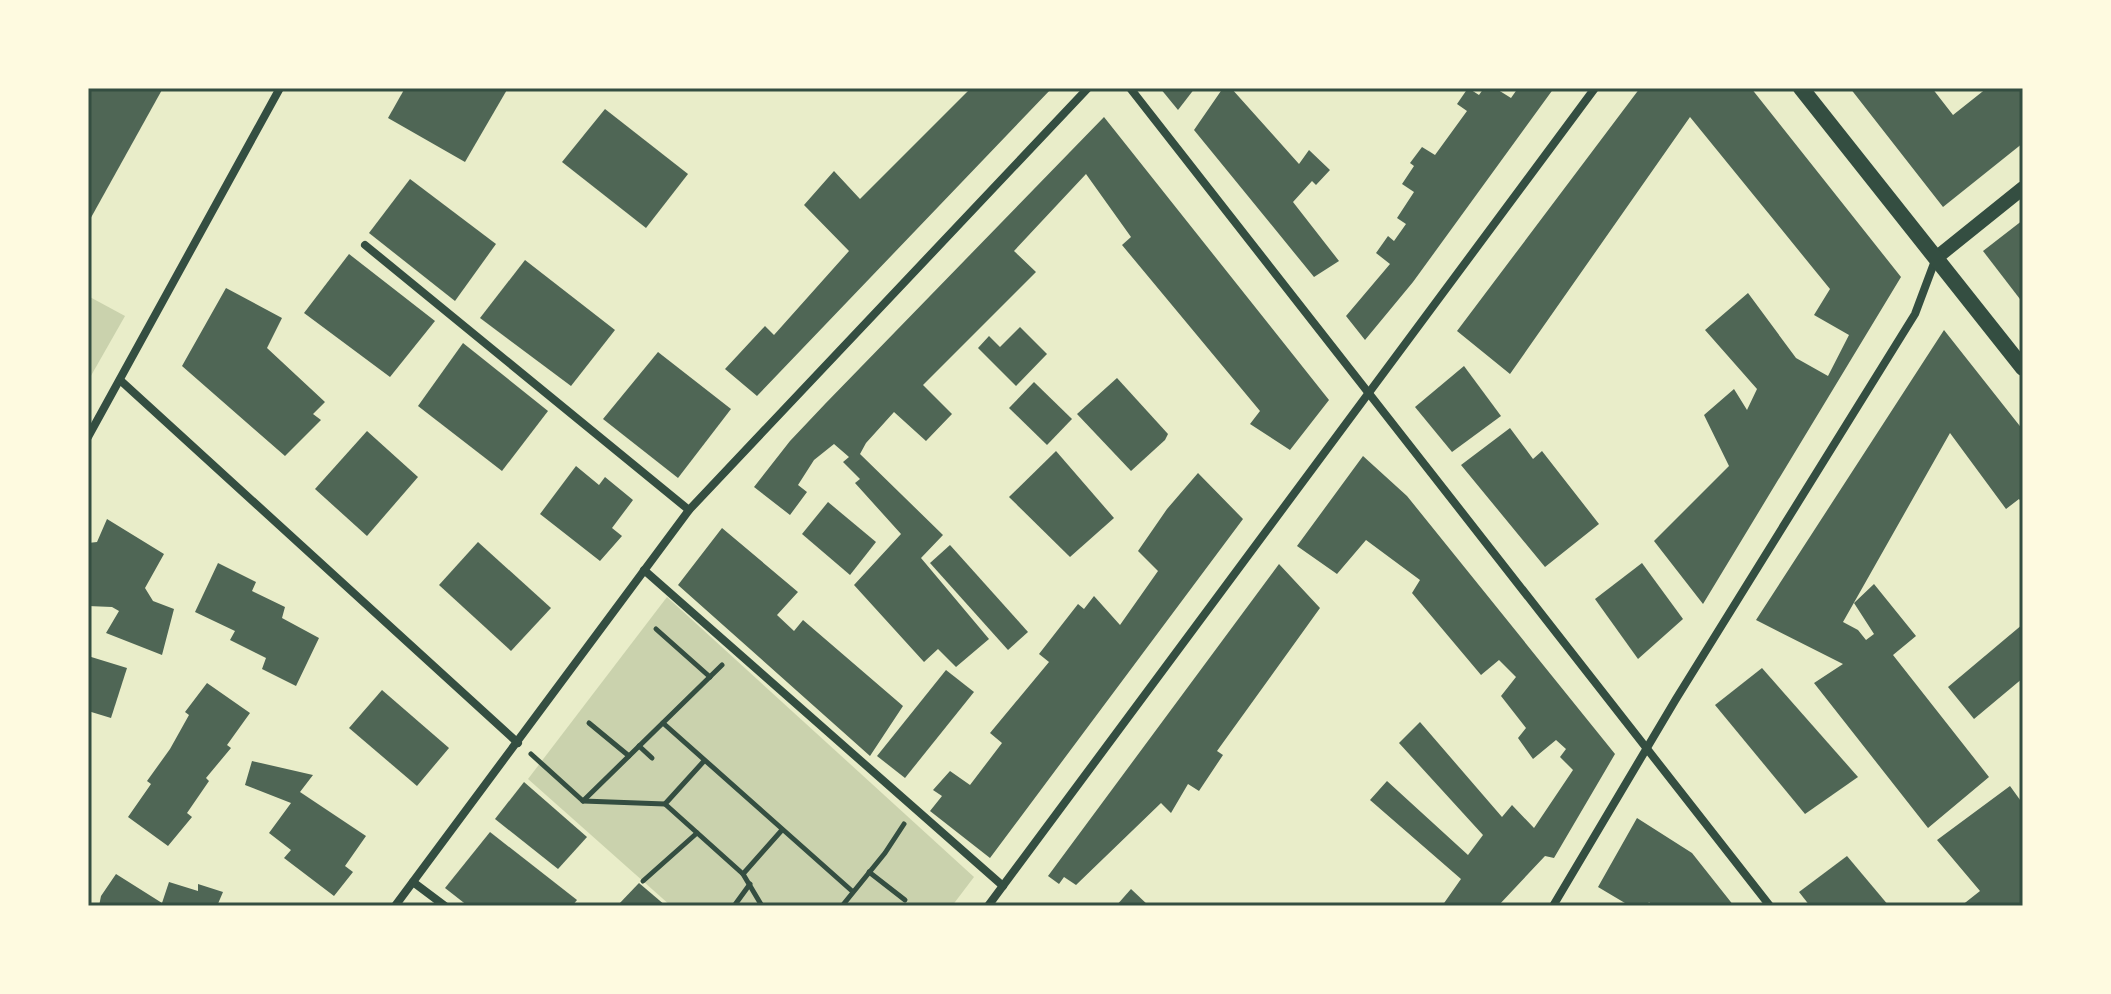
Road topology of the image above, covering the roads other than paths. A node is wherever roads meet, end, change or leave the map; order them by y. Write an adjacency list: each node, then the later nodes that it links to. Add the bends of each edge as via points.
1 (280, 88): 10 (street)
2 (1088, 88): 13 (street)
3 (1130, 88): 11 (street)
4 (1595, 88): 11 (street)
5 (1801, 88): 8 (main road)
6 (2023, 188): 8 (street)
7 (365, 245): 13 (street)
8 (1936, 258): 9 (main road); 16 (street, via 1915,314)
9 (2023, 368)
10 (120, 380): 12 (street); 15 (street)
11 (1369, 394): 16 (street); 18 (street)
12 (88, 437)
13 (689, 510): 14 (street)
14 (644, 570): 15 (street); 18 (street)
15 (518, 743): 17 (street)
16 (1646, 749): 22 (street); 23 (street)
17 (413, 882): 19 (street); 20 (street)
18 (1003, 886): 21 (street)
19 (395, 906)
20 (445, 906)
21 (988, 906)
22 (1553, 906)
23 (1770, 906)

